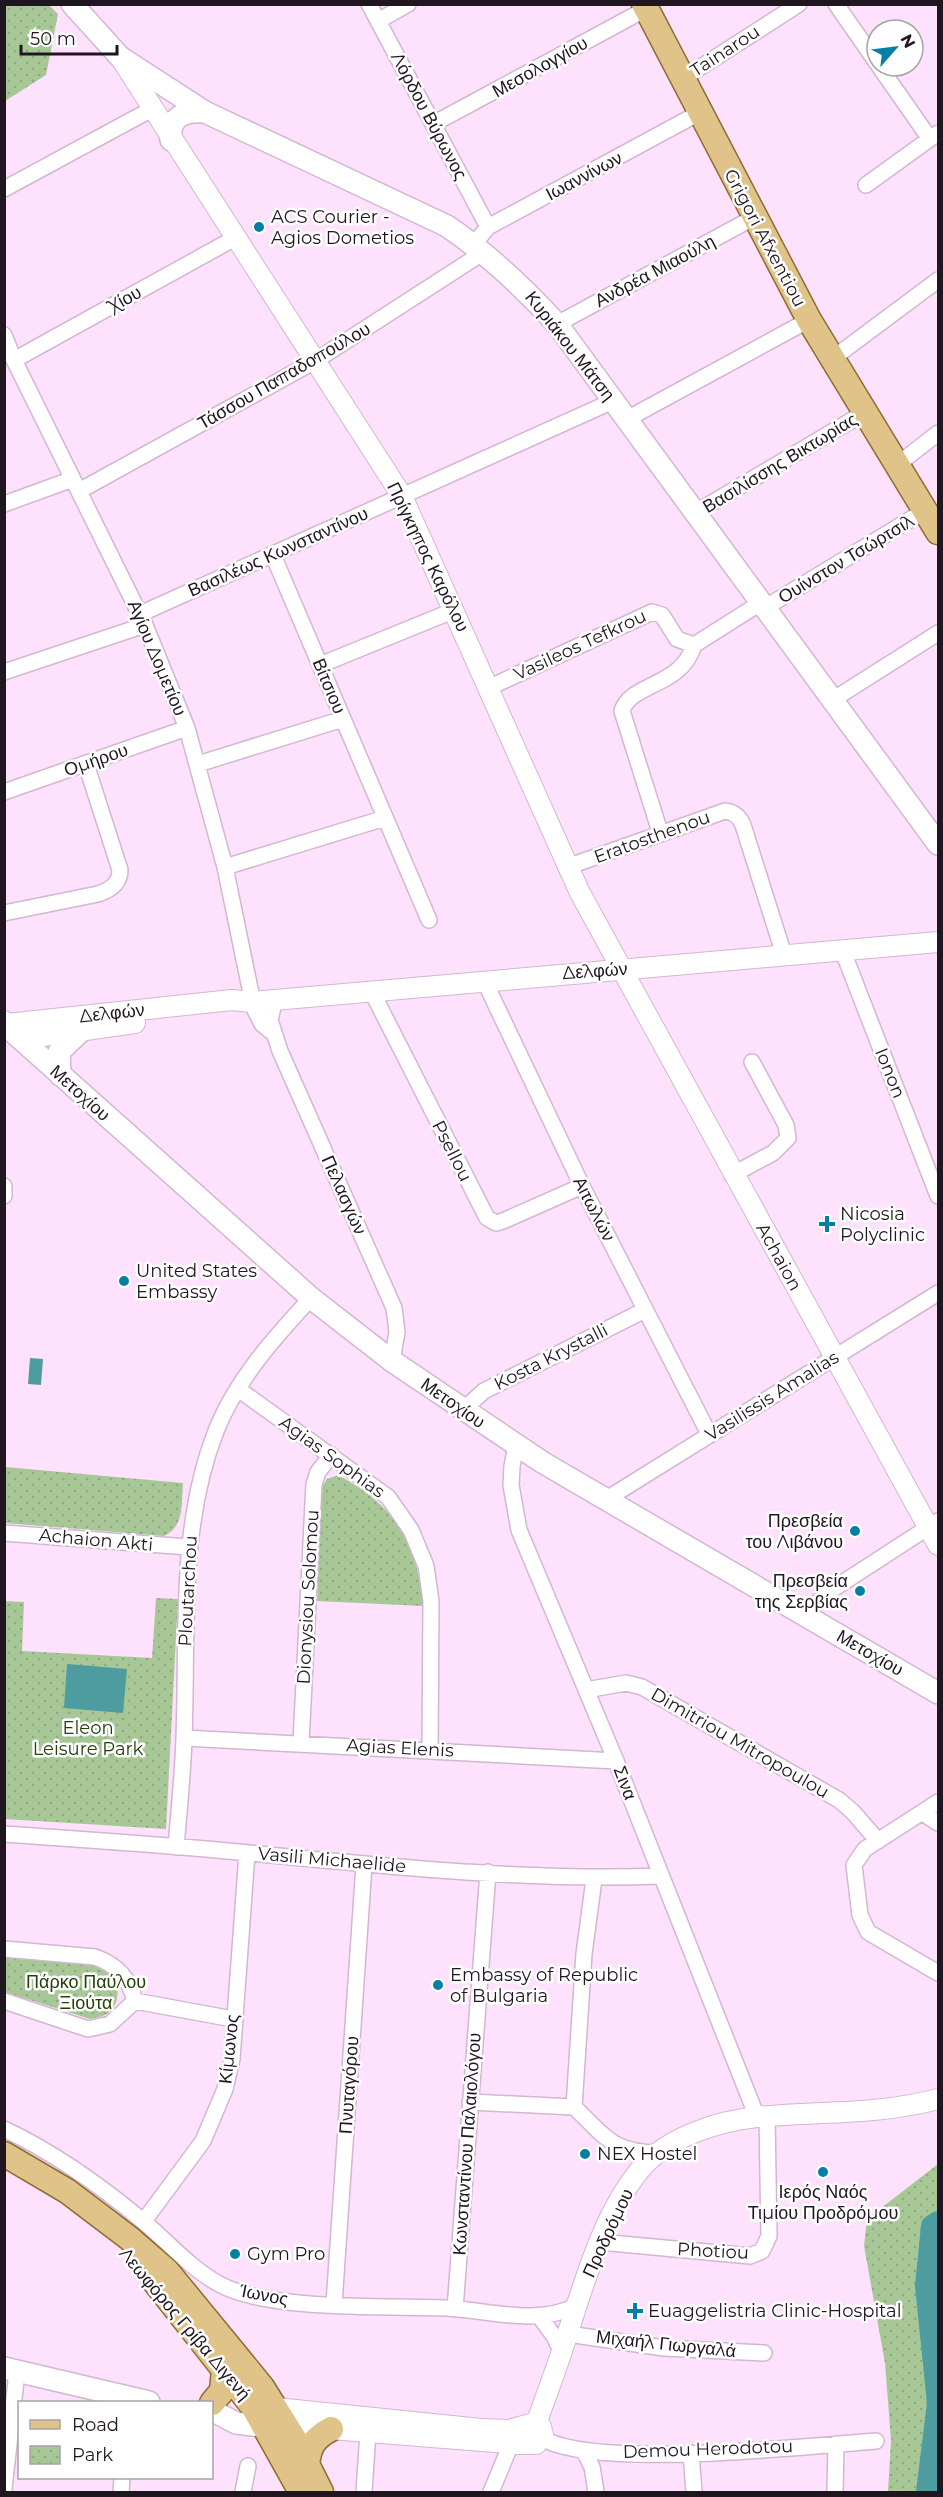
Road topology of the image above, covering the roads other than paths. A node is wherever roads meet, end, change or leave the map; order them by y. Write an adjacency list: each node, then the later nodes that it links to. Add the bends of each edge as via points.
1 (72, 4): 9 (main road, Κυριάκου Μάτση)
2 (369, 4): 7 (street, Λόρδου Βύρωνος)
3 (408, 4): 7 (street)
4 (836, 4): 8 (street)
5 (645, 7): 11 (main road, Grigori Afxentiou); 15 (street, Μεσολογγίου)
6 (789, 7): 11 (street, Tainarou)
7 (378, 21): 15 (street, Λόρδου Βύρωνος)
8 (865, 46)
9 (120, 57): 12 (street, Κυριάκου Μάτση); 13 (main road, Κυριάκου Μάτση)
10 (888, 78): 16 (street)
11 (682, 79): 14 (main road, Grigori Afxentiou)
12 (152, 109): 17 (street, Πρίγκηπος Καρόλου); 19 (street)
13 (205, 112): 17 (main road, via 186,112 175,119); 23 (main road, Κυριάκου Μάτση, via 412,207)
14 (699, 113): 20 (main road, Grigori Afxentiou); 21 (street, Ιωαννίνων)
15 (433, 124): 21 (street, Λόρδου Βύρωνος)
16 (934, 136): 18 (street)
17 (171, 140): 22 (street, Πρίγκηπος Καρόλου)
18 (866, 185)
19 (4, 189)
20 (753, 218): 25 (main road, Grigori Afxentiou); 26 (street, Ανδρέα Μιαούλη)
21 (488, 227): 23 (street, Ιωαννίνων)
22 (235, 238): 29 (street, Χίου); 30 (street, Πρίγκηπος Καρόλου)
23 (479, 248): 26 (main road, Κυριάκου Μάτση); 30 (street, Τάσσου Παπαδοπούλου)
24 (939, 280): 28 (street)
25 (809, 320): 28 (main road, Grigori Afxentiou); 33 (street)
26 (557, 324): 31 (main road, Κυριάκου Μάτση)
27 (4, 335): 29 (street, Αγίου Δομετίου)
28 (832, 359): 32 (main road, Grigori Afxentiou)
29 (14, 360): 36 (street, Αγίου Δομετίου)
30 (315, 361): 36 (street, Τάσσου Παπαδοπούλου); 37 (street, Πρίγκηπος Καρόλου)
31 (613, 401): 33 (main road, Κυριάκου Μάτση); 37 (street, Βασιλέως Κωνσταντίνου)
32 (864, 413): 35 (main road, Grigori Afxentiou); 40 (street, Βασιλίσσης Βικτωρίας)
33 (627, 419): 40 (main road, Κυριάκου Μάτση)
34 (939, 433): 35 (street)
35 (897, 465): 39 (main road, Grigori Afxentiou)
36 (76, 485): 38 (street, Τάσσου Παπαδοπούλου); 45 (street, Αγίου Δομετίου)
37 (402, 496): 42 (street, Βασιλέως Κωνσταντίνου); 44 (street, Πρίγκηπος Καρόλου)
38 (4, 504)
39 (926, 510): 41 (main road, Grigori Afxentiou); 43 (street, Ουίνστον Τσώρτσιλ)
40 (695, 513): 43 (main road, Κυριάκου Μάτση)
41 (939, 532)
42 (273, 555): 45 (street, Βασιλέως Κωνσταντίνου); 48 (street, Βίτσιου)
43 (764, 604): 47 (street); 51 (main road, Κυριάκου Μάτση)
44 (455, 610): 48 (street); 50 (street, Πρίγκηπος Καρόλου)
45 (143, 619): 49 (street, Βασιλέως Κωνσταντίνου); 53 (street, Αγίου Δομετίου)
46 (939, 633): 51 (street)
47 (694, 645): 50 (street, Vasileos Tefkrou, via 677,639 662,615 652,612); 58 (street, via 684,666 627,700 622,711)
48 (320, 665): 52 (street, Βίτσιου)
49 (4, 672)
50 (488, 688): 61 (street, Πρίγκηπος Καρόλου)
51 (834, 699): 59 (main road, Κυριάκου Μάτση)
52 (343, 719): 55 (street); 57 (street, Βίτσιου)
53 (187, 728): 54 (street, Ομήρου); 55 (street, Αγίου Δομετίου)
54 (86, 764): 56 (street, Ομήρου); 62 (street, via 120,870 119,879 111,889 98,894)
55 (198, 764): 60 (street, Αγίου Δομετίου)
56 (4, 792)
57 (385, 818): 60 (street); 63 (street, Βίτσιου)
58 (660, 832): 61 (street, Eratosthenou); 66 (street, Eratosthenou, via 724,811 736,815 743,825)
59 (939, 844)
60 (225, 867): 71 (street, Αγίου Δομετίου)
61 (567, 867): 67 (street, Πρίγκηπος Καρόλου)
62 (4, 913)
63 (429, 920)
64 (939, 942): 65 (street, Δελφών)
65 (842, 949): 66 (street, Δελφών); 81 (street, Ionon)
66 (784, 955): 67 (street, Δελφών)
67 (620, 969): 68 (street, Δελφών); 77 (street, Achaion)
68 (484, 980): 69 (street, Δελφών); 79 (street, Αιτωλών)
69 (371, 990): 70 (street, Δελφών); 79 (street, Psellou, via 487,1218 503,1221)
70 (275, 999): 71 (street, Δελφών); 74 (street, Πελασγών, via 270,1016)
71 (252, 1002): 72 (street, Δελφών, via 232,1000); 73 (street, Δελφών, via 231,1010); 74 (street, Πελασγών, via 262,1024)
72 (8, 1030): 73 (street, Δελφών); 76 (main road, Μετοχίου)
73 (81, 1031): 76 (main road, via 59,1052)
74 (273, 1033): 86 (street, Πελασγών, via 394,1308 397,1332)
75 (752, 1062): 77 (street, via 786,1125 788,1138 773,1153)
76 (60, 1076): 83 (main road, Μετοχίου)
77 (732, 1174): 85 (street, Achaion)
78 (4, 1186): 80 (street)
79 (582, 1186): 84 (street, Αιτωλών)
80 (4, 1196)
81 (939, 1196)
82 (939, 1293): 85 (street, Vasilissis Amalias)
83 (311, 1298): 86 (main road, Μετοχίου); 87 (street, Ploutarchou, via 266,1347)
84 (645, 1310): 88 (street, Kosta Krystalli, via 484,1391); 89 (street, Αιτωλών)
85 (835, 1357): 89 (street, Vasilissis Amalias); 93 (street, Achaion)
86 (392, 1361): 88 (main road, Μετοχίου)
87 (238, 1389): 91 (street, Agias Sophias); 96 (street, Ploutarchou, via 216,1429 202,1473)
88 (462, 1410): 90 (main road, Μετοχίου)
89 (709, 1434): 92 (street, Vasilissis Amalias)
90 (516, 1446): 92 (main road, Μετοχίου); 98 (street, Σινα, via 511,1485 519,1530)
91 (331, 1455): 101 (street, Dionysiou Solomou, via 314,1484); 102 (street, Agias Sophias, via 388,1497 411,1530 426,1566 431,1601)
92 (606, 1500): 97 (main road, Μετοχίου)
93 (934, 1524): 95 (street, Achaion); 97 (street, via 830,1590)
94 (4, 1533): 96 (street, Achaion Akti)
95 (939, 1545)
96 (188, 1547): 100 (street, Ploutarchou)
97 (804, 1614): 99 (main road, Μετοχίου)
98 (586, 1690): 103 (street, Σινα); 108 (street, Dimitriou Mitropoulou, via 626,1683 642,1687 839,1800)
99 (939, 1693)
100 (184, 1738): 101 (street, Agias Elenis); 109 (street, Ploutarchou)
101 (301, 1743): 102 (street, Agias Elenis)
102 (430, 1750): 103 (street, Agias Elenis)
103 (616, 1761): 113 (street, Σινα)
104 (939, 1802): 105 (street)
105 (923, 1813): 106 (street); 108 (street)
106 (939, 1823)
107 (4, 1834): 109 (street, Vasili Michaelide)
108 (878, 1841): 116 (street, via 860,1853 854,1864 863,1924 876,1937)
109 (176, 1847): 110 (street, Vasili Michaelide)
110 (247, 1853): 111 (street, Vasili Michaelide); 119 (street, Κίμωνος)
111 (364, 1865): 112 (street, Vasili Michaelide); 130 (street, Πνυταγόρου)
112 (488, 1872): 114 (street, Vasili Michaelide); 121 (street, Κωνσταντίνου Παλαιολόγου)
113 (661, 1876): 114 (street, Vasili Michaelide); 123 (street, Σινα)
114 (594, 1879): 122 (street, via 584,1954)
115 (4, 1949): 118 (street, via 108,1961 125,1978)
116 (939, 1973)
117 (4, 2001): 118 (street, via 88,2029 110,2024)
118 (135, 2001): 119 (street)
119 (232, 2019): 128 (street, Κίμωνος, via 232,2059 216,2113 203,2141)
120 (939, 2099): 123 (street, Προδρόμου, via 865,2111)
121 (470, 2102): 122 (street); 132 (street, Κωνσταντίνου Παλαιολόγου)
122 (574, 2107): 125 (street, via 626,2151)
123 (762, 2117): 125 (street, Προδρόμου, via 692,2134); 129 (street, Photiou, via 769,2236 762,2251 750,2256)
124 (4, 2129): 128 (street, Ίωνος, via 90,2179)
125 (658, 2153): 129 (street, Προδρόμου, via 623,2194)
126 (4, 2154): 140 (main road, Λεωφόρος Γρίβα Διγενή, via 68,2191 158,2262 262,2387)
127 (4, 2167): 136 (main road, Λεωφόρος Γρίβα Διγενή, via 76,2209 118,2244)
128 (144, 2221): 130 (street, Ίωνος, via 197,2269 221,2285 271,2299)
129 (600, 2242): 131 (street, Προδρόμου)
130 (334, 2304): 132 (street, Ίωνος)
131 (576, 2306): 133 (street, Ίωνος, via 559,2314); 134 (street, Προδρόμου)
132 (455, 2308): 133 (street, Ίωνος)
133 (539, 2316): 134 (street, via 554,2336)
134 (565, 2343): 135 (street, Μιχαήλ Γιωργαλά); 143 (street, Προδρόμου)
135 (764, 2353)
136 (224, 2368): 139 (main road, via 222,2391); 140 (main road, Λεωφόρος Γρίβα Διγενή)
137 (11, 2370): 138 (main road); 150 (street)
138 (127, 2401)
139 (213, 2410): 140 (main road)
140 (271, 2418): 141 (street); 143 (street, via 509,2430); 148 (main road, Λεωφόρος Γρίβα Διγενή); 152 (main road, Λεωφόρος Γρίβα Διγενή)
141 (331, 2429): 142 (street); 148 (main road, via 314,2440)
142 (368, 2432): 143 (street); 154 (street)
143 (528, 2435): 146 (street, Demou Herodotou); 155 (street)
144 (876, 2441): 145 (street, Demou Herodotou)
145 (836, 2444): 147 (street, Demou Herodotou); 158 (street)
146 (584, 2451): 147 (street, Demou Herodotou); 156 (street, via 592,2467)
147 (691, 2452): 157 (street)
148 (307, 2465): 153 (main road, Λεωφόρος Γρίβα Διγενή)
149 (248, 2466): 151 (street)
150 (4, 2489)
151 (243, 2493)
152 (301, 2493)
153 (321, 2493)
154 (364, 2493)
155 (491, 2493)
156 (596, 2493)
157 (694, 2493)
158 (835, 2493)

